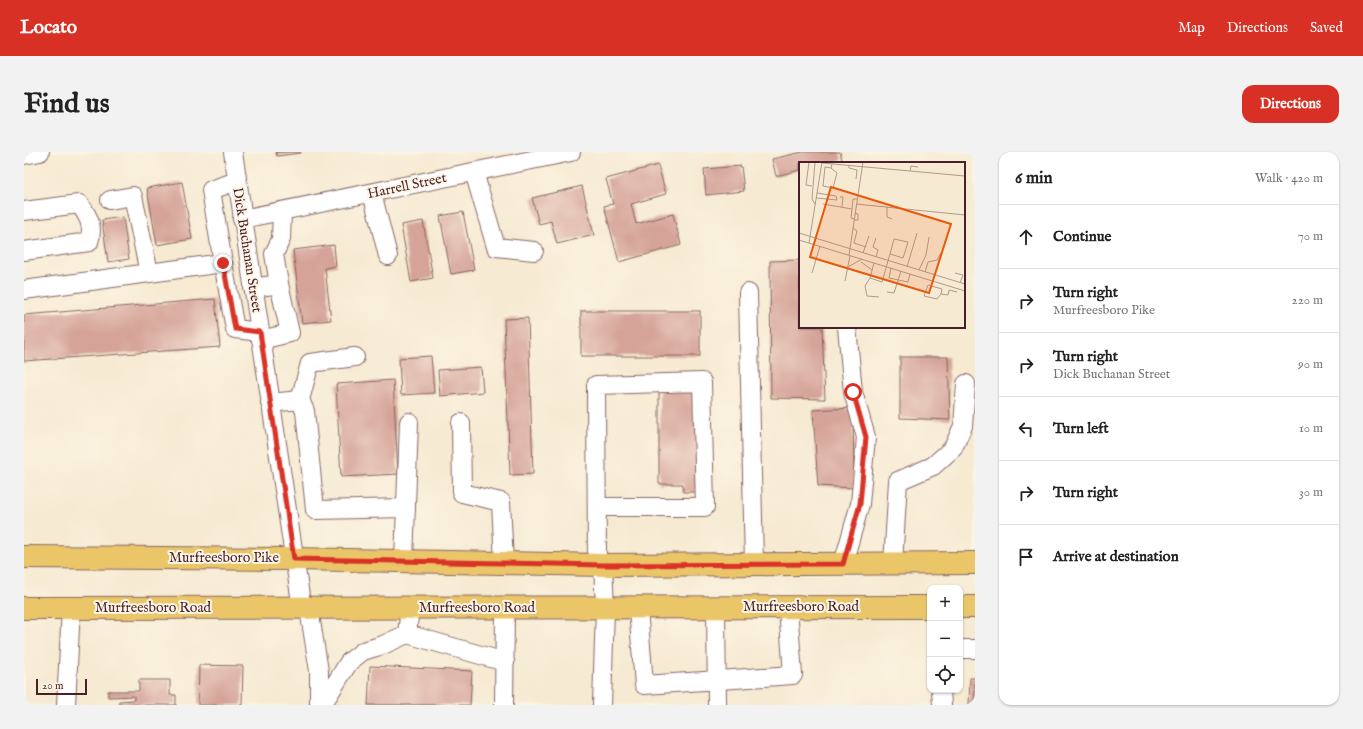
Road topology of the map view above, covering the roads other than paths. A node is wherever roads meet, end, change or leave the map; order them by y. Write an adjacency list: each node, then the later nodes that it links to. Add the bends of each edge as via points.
1 (40, 152): 4 (street)
2 (233, 152): 6 (street, Dick Buchanan Street)
3 (571, 152): 5 (street, Harrell Street)
4 (24, 155)
5 (474, 172): 7 (street, Harrell Street); 13 (street, via 496,247)
6 (237, 181): 11 (street, Dick Buchanan Street); 15 (street, via 211,190)
7 (372, 193): 10 (street, Harrell Street); 14 (street)
8 (110, 200): 16 (street, via 133,196)
9 (24, 211): 12 (street, via 79,204 88,214 92,232 90,242)
10 (282, 211): 11 (street, Harrell Street); 17 (street, via 281,239 274,254)
11 (242, 219): 18 (street, Dick Buchanan Street)
12 (24, 251)
13 (534, 251)
14 (388, 256)
15 (223, 263): 16 (street); 22 (street, via 235,329)
16 (149, 273): 19 (street)
17 (279, 284): 18 (street); 22 (street, via 290,333)
18 (253, 288): 22 (street, Dick Buchanan Street)
19 (24, 290)
20 (748, 293): 36 (street)
21 (847, 328): 37 (street, via 853,392 866,437 860,504)
22 (260, 336): 26 (street, Dick Buchanan Street)
23 (355, 357): 25 (street, via 310,364)
24 (966, 384): 38 (street, via 964,426 953,448 933,466 898,481)
25 (300, 400): 26 (street); 30 (street, via 306,411 315,510)
26 (270, 402): 32 (street, Dick Buchanan Street)
27 (409, 422): 30 (street)
28 (461, 423): 34 (street, via 462,493 501,502)
29 (597, 507): 29 (street, via 596,385 702,382 705,507); 39 (street)
30 (406, 508): 33 (street)
31 (24, 557): 32 (main road, Murfreesboro Pike)
32 (294, 559): 33 (main road, Murfreesboro Pike); 51 (street, Dick Buchanan Street)
33 (404, 561): 34 (main road, Murfreesboro Pike)
34 (504, 563): 39 (main road, Murfreesboro Pike)
35 (975, 563): 38 (main road, Murfreesboro Pike)
36 (754, 564): 37 (main road, Murfreesboro Pike); 39 (main road, Murfreesboro Pike)
37 (843, 564): 38 (main road, Murfreesboro Pike)
38 (893, 564)
39 (600, 565): 47 (street)
40 (927, 607): 50 (main road, Murfreesboro Road)
41 (963, 607): 42 (main road)
42 (975, 607)
43 (24, 608): 44 (main road, Murfreesboro Road)
44 (71, 608): 51 (main road, Murfreesboro Road); 58 (street)
45 (410, 608): 46 (main road, Murfreesboro Road); 51 (main road, Murfreesboro Road); 52 (street)
46 (505, 608): 47 (main road, Murfreesboro Road); 55 (street)
47 (605, 608): 48 (main road, Murfreesboro Road); 61 (street)
48 (638, 608): 49 (main road, Murfreesboro Road); 56 (street, via 644,685)
49 (716, 608): 50 (main road, Murfreesboro Road); 56 (street)
50 (788, 608): 56 (street, via 793,675)
51 (305, 609): 59 (street, Dick Buchanan Street, via 319,671)
52 (407, 634): 55 (street); 59 (street, via 363,651 349,662)
53 (963, 649): 54 (street)
54 (975, 649)
55 (505, 662): 60 (street)
56 (716, 681): 62 (street)
57 (941, 693): 63 (street)
58 (66, 705)
59 (320, 705)
60 (504, 705)
61 (602, 705)
62 (716, 705)
63 (942, 705)

